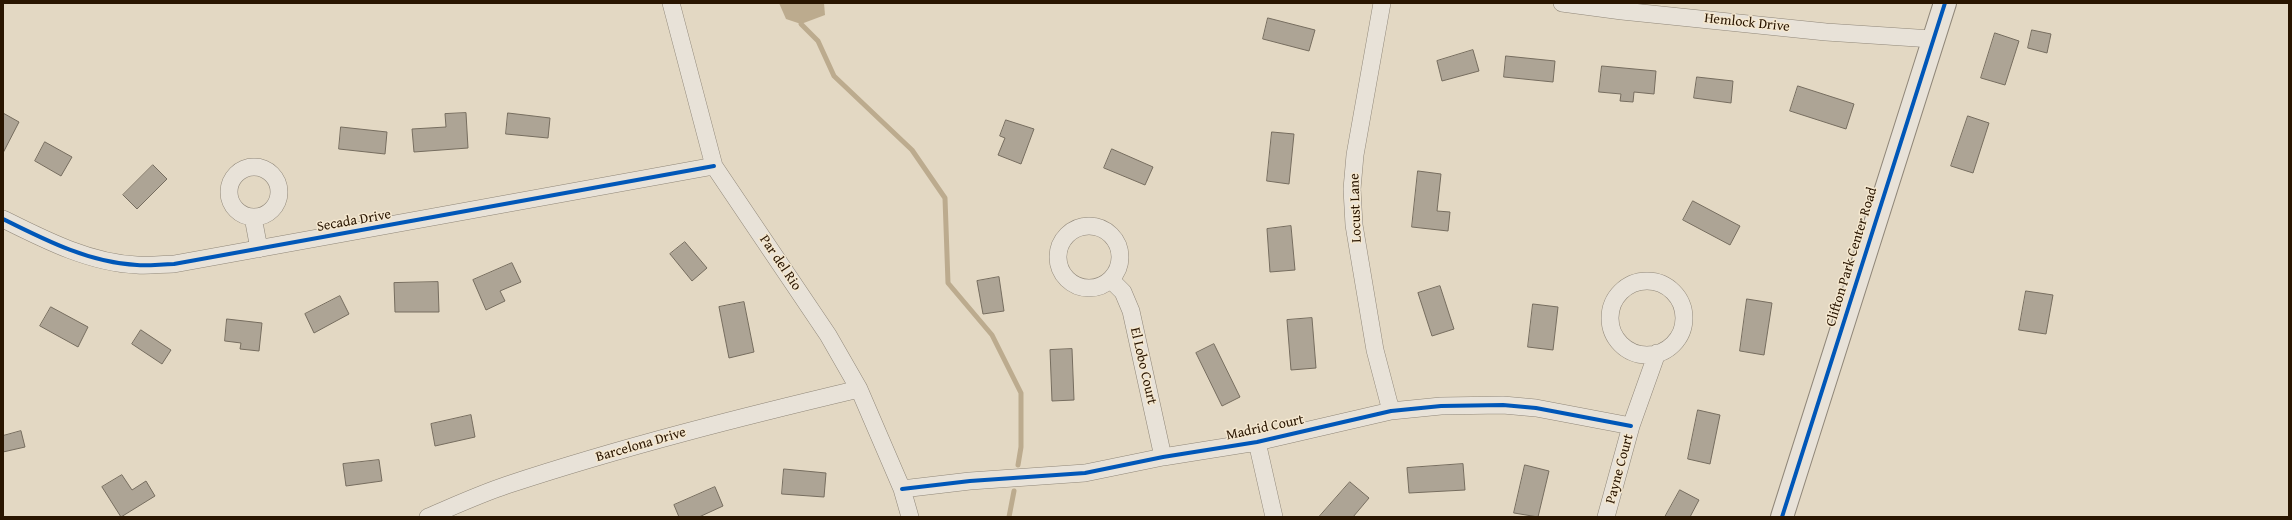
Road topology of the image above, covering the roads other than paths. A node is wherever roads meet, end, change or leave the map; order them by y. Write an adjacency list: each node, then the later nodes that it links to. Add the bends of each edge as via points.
1 (671, 3): 7 (street, Par del Rio)
2 (1382, 3): 14 (street, Locust Lane, via 1355,155 1352,189 1354,226 1375,350)
3 (1562, 3): 5 (street, Hemlock Drive)
4 (1945, 3): 6 (street, Clifton Park Center Road)
5 (1624, 7): 6 (street, Hemlock Drive, via 1826,32)
6 (1932, 39): 23 (street, Clifton Park Center Road)
7 (714, 166): 10 (street, Secada Drive); 13 (street, Par del Rio, via 828,335)
8 (254, 217): 10 (street)
9 (3, 219): 10 (street, Secada Drive, via 68,249 103,260 137,265 174,264)
10 (259, 249)
11 (1110, 280): 17 (street, El Lobo Court, via 1123,292 1131,311)
12 (1657, 353): 12 (street, via 1666,350 1680,336 1685,318 1684,308 1667,286 1649,280 1639,281 1626,288 1616,298 1610,317 1612,327 1621,344 1629,350 1638,354); 15 (street, Payne Court)
13 (859, 389): 18 (street, Par del Rio); 19 (street, Barcelona Drive, via 747,415 617,452 506,486)
14 (1391, 411): 15 (street, Madrid Court, via 1441,406 1503,405 1536,408); 16 (street, Madrid Court)
15 (1632, 426): 22 (street, Payne Court)
16 (1257, 442): 17 (street, Madrid Court); 21 (street)
17 (1163, 457): 18 (street, Madrid Court, via 1085,473 970,481)
18 (902, 489): 20 (street, Par del Rio)
19 (428, 517)
20 (910, 517)
21 (1274, 517)
22 (1606, 517)
23 (1782, 517)

